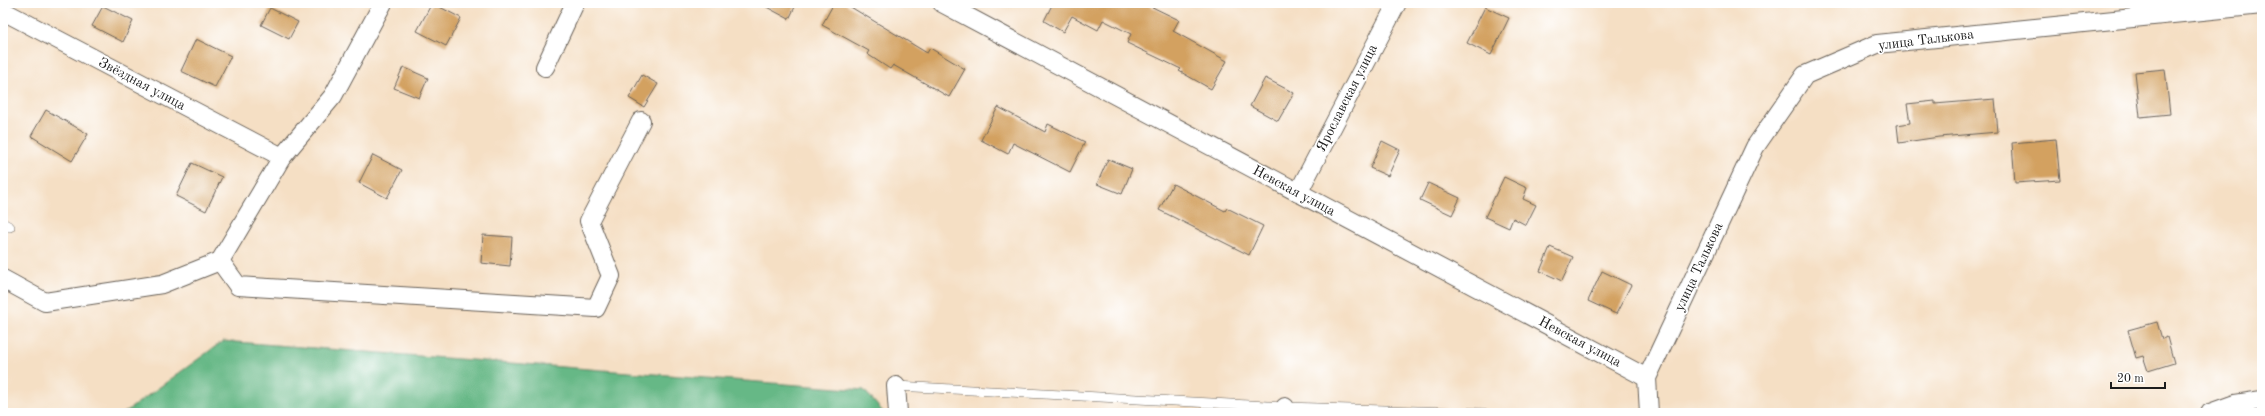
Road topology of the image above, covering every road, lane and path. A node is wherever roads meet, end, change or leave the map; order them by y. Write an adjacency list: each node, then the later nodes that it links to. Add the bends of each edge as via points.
1 (383, 3): 9 (street, via 333,96)
2 (575, 3): 7 (street)
3 (942, 3): 10 (street, Невская улица)
4 (1397, 3): 10 (street, Ярославская улица)
5 (2262, 5): 13 (street, улица Талькова, via 1877,44 1805,75 1755,147)
6 (3, 11): 9 (street, Звёздная улица)
7 (545, 66)
8 (641, 121): 11 (street, via 589,221 611,276 596,308 238,286)
9 (282, 157): 11 (street)
10 (1298, 193): 13 (street, Невская улица)
11 (220, 261): 12 (street, via 162,284 45,302)
12 (3, 279)
13 (1647, 378): 19 (street, улица Талькова)
14 (896, 386): 16 (lane); 17 (street)
15 (2262, 400): 20 (street, via 2235,404)
16 (1285, 410): 18 (lane)
17 (898, 413)
18 (1484, 413)
19 (1649, 413)
20 (2210, 413)

